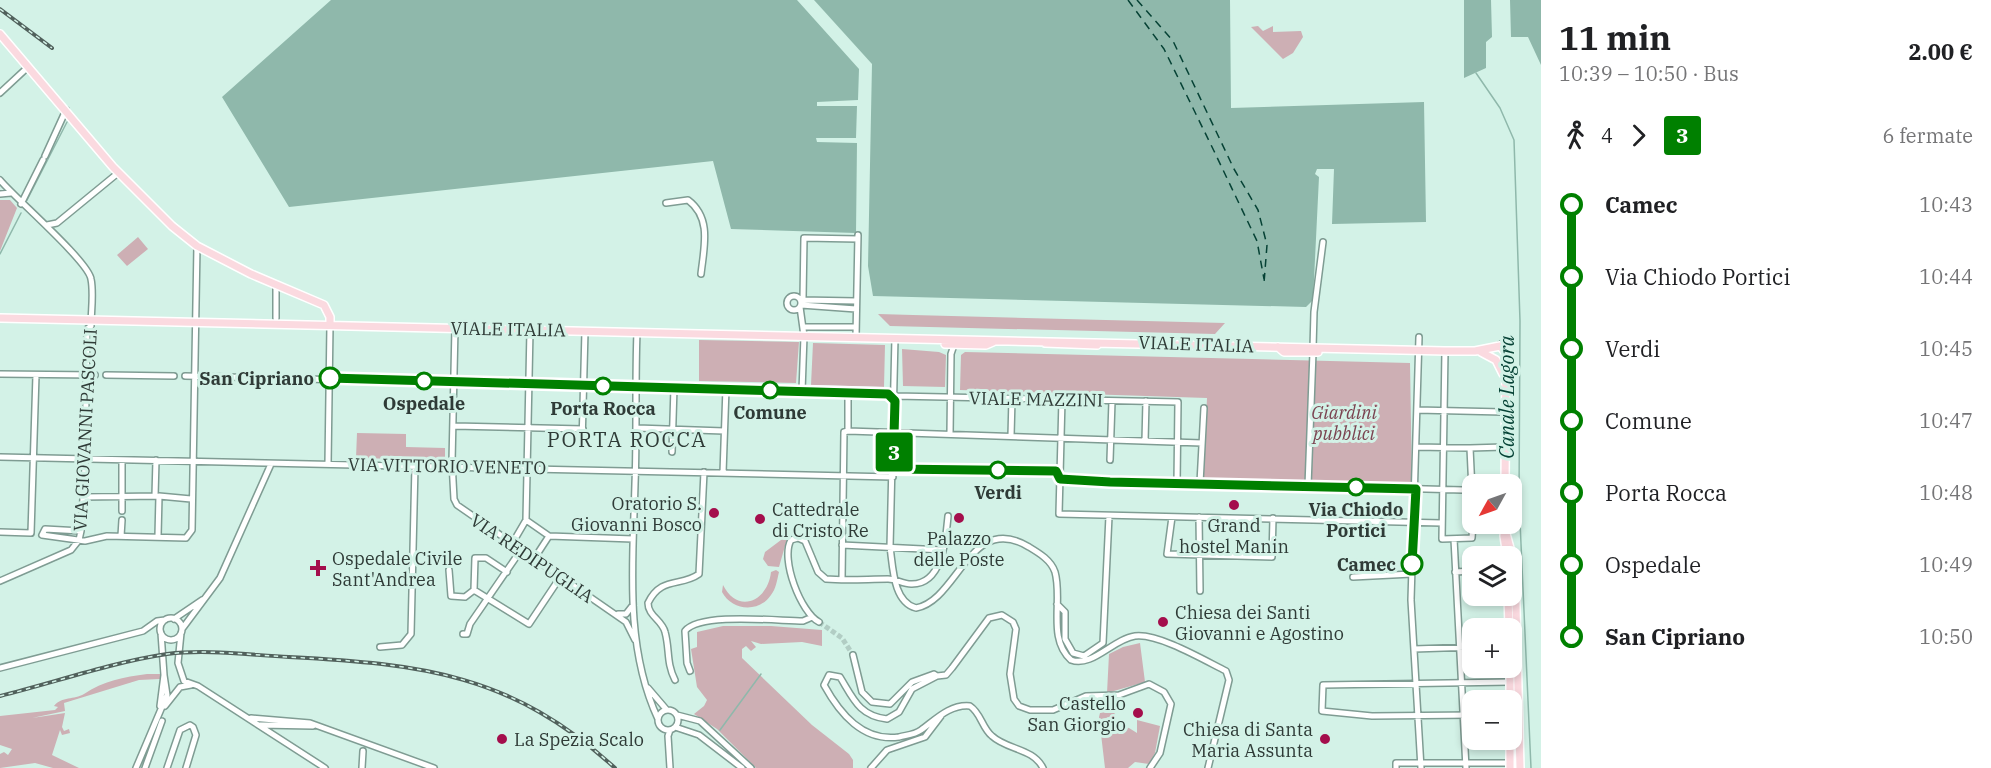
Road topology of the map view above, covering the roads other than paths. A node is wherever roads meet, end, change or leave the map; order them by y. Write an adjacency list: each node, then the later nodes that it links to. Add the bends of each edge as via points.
1 (0, 34): 2 (main road)
2 (28, 67): 3 (street); 4 (main road)
3 (0, 93)
4 (66, 110): 5 (main road); 10 (street)
5 (118, 172): 14 (street, via 57,223); 19 (main road)
6 (0, 180): 7 (street)
7 (11, 193): 8 (street); 10 (street)
8 (0, 194)
9 (666, 203): 13 (street, via 688,200)
10 (21, 204): 11 (street)
11 (31, 211): 12 (street); 14 (street)
12 (24, 215)
13 (703, 218): 15 (street); 16 (street)
14 (47, 225): 27 (street, via 91,276)
15 (700, 225)
16 (704, 238): 17 (street); 20 (street)
17 (697, 239)
18 (1323, 242): 45 (street)
19 (196, 246): 21 (main road); 28 (street)
20 (701, 274)
21 (276, 285): 26 (street); 29 (main road, via 324,305)
22 (856, 301): 23 (street); 23 (street, via 858,237 804,238); 24 (street)
23 (801, 303): 24 (street, via 810,308); 30 (street)
24 (856, 309): 31 (street)
25 (0, 318): 27 (main road, VIALE ITALIA)
26 (276, 318)
27 (91, 320): 28 (main road, VIALE ITALIA); 53 (street, VIA GIOVANNI PASCOLI, via 87,329)
28 (197, 322): 29 (main road, VIALE ITALIA); 58 (street)
29 (330, 326): 32 (main road, VIALE ITALIA); 59 (street)
30 (803, 327): 31 (street); 36 (street)
31 (856, 327): 38 (street)
32 (455, 328): 33 (main road, VIALE ITALIA); 61 (street)
33 (530, 330): 34 (main road, VIALE ITALIA); 62 (street)
34 (585, 331): 35 (main road, VIALE ITALIA); 63 (street)
35 (637, 332): 36 (main road, VIALE ITALIA); 64 (street)
36 (804, 336): 38 (main road, VIALE ITALIA); 67 (street)
37 (1419, 337): 46 (street)
38 (856, 338): 39 (main road, VIALE ITALIA)
39 (895, 338): 40 (main road, VIALE ITALIA); 70 (street)
40 (925, 339): 41 (main road, VIALE ITALIA); 43 (main road, VIALE ITALIA, via 933,344)
41 (962, 339): 42 (main road, VIALE ITALIA); 43 (street)
42 (997, 340): 43 (main road, VIALE ITALIA, via 986,345); 45 (main road, VIALE ITALIA)
43 (952, 344): 69 (street)
44 (1496, 347): 48 (main road, VIALE ITALIA); 49 (main road); 50 (main road)
45 (1313, 350): 46 (main road, VIALE ITALIA); 122 (street)
46 (1418, 350): 47 (main road, VIALE ITALIA); 76 (street)
47 (1445, 351): 48 (main road, VIALE ITALIA); 77 (street)
48 (1475, 351): 50 (main road, VIALE ITALIA)
49 (1505, 354): 50 (main road); 60 (main road)
50 (1494, 358): 60 (main road)
51 (0, 374): 52 (street)
52 (36, 375): 53 (street); 101 (street)
53 (85, 375): 54 (street); 102 (street, VIA GIOVANNI PASCOLI)
54 (95, 375)
55 (106, 375): 56 (street)
56 (171, 375)
57 (185, 376): 58 (street, VIALE MAZZINI)
58 (195, 376): 59 (street, VIALE MAZZINI); 106 (street)
59 (330, 378): 61 (street, VIALE MAZZINI); 108 (street)
60 (1503, 378): 78 (main road)
61 (454, 382): 62 (street, VIALE MAZZINI); 79 (street)
62 (530, 384): 63 (street, VIALE MAZZINI); 80 (street)
63 (583, 386): 64 (street, VIALE MAZZINI); 83 (street)
64 (636, 387): 65 (street, VIALE MAZZINI); 81 (street)
65 (674, 387): 66 (street, VIALE MAZZINI); 82 (street)
66 (726, 388): 67 (street, VIALE MAZZINI); 84 (street)
67 (802, 391): 68 (street, VIALE MAZZINI)
68 (848, 392): 70 (street, VIALE MAZZINI, via 888,394); 85 (street)
69 (950, 397): 70 (street, VIALE MAZZINI); 71 (street, VIALE MAZZINI); 87 (street)
70 (895, 398): 86 (street)
71 (1012, 398): 72 (street, VIALE MAZZINI); 88 (street)
72 (1062, 399): 73 (street, VIALE MAZZINI); 89 (street)
73 (1112, 401): 74 (street, VIALE MAZZINI); 90 (street)
74 (1146, 401): 91 (street); 92 (street, VIALE MAZZINI, via 1178,402)
75 (1204, 408): 93 (street)
76 (1417, 410): 77 (street); 95 (street)
77 (1444, 411): 78 (street); 96 (street)
78 (1503, 412): 98 (main road)
79 (454, 426): 80 (street); 110 (street)
80 (528, 428): 83 (street); 111 (street)
81 (636, 428): 82 (street); 112 (street)
82 (673, 428): 84 (street); 99 (street)
83 (583, 429): 94 (street)
84 (724, 431): 114 (street)
85 (846, 432): 86 (street); 117 (street)
86 (894, 432): 87 (street); 118 (street)
87 (950, 434): 88 (street)
88 (1011, 436): 89 (street)
89 (1061, 438): 90 (street); 119 (street)
90 (1110, 440): 91 (street); 105 (street)
91 (1145, 441): 92 (street)
92 (1179, 442): 93 (street); 120 (street)
93 (1202, 443): 121 (street)
94 (582, 444)
95 (1417, 447): 96 (street); 124 (street)
96 (1443, 447): 97 (street); 125 (street)
97 (1470, 447): 98 (street); 115 (street)
98 (1504, 447): 116 (main road)
99 (672, 452)
100 (0, 457): 101 (street, VIA VITTORIO VENETO)
101 (33, 458): 102 (street, VIA VITTORIO VENETO); 143 (street, via 32,533)
102 (85, 459): 103 (street, VIA VITTORIO VENETO); 130 (street, VIA GIOVANNI PASCOLI)
103 (122, 460): 104 (street, VIA VITTORIO VENETO); 127 (street)
104 (156, 460): 106 (street, VIA VITTORIO VENETO); 128 (street)
105 (1110, 460)
106 (192, 461): 107 (street, VIA VITTORIO VENETO); 131 (street)
107 (271, 464): 108 (street, VIA VITTORIO VENETO); 171 (street, via 220,578)
108 (328, 464): 109 (street, VIA VITTORIO VENETO)
109 (415, 466): 110 (street, VIA VITTORIO VENETO); 187 (street, via 411,634 402,645)
110 (453, 466): 111 (street, VIA VITTORIO VENETO); 152 (street, VIA REDIPUGLIA, via 454,498 462,510)
111 (528, 468): 112 (street, VIA VITTORIO VENETO); 139 (street)
112 (635, 471): 113 (street, VIA VITTORIO VENETO); 149 (street)
113 (704, 472): 114 (street, VIA VITTORIO VENETO); 197 (street, via 699,574 663,585 648,603 648,609 665,631 668,666)
114 (723, 473): 117 (street, VIA VITTORIO VENETO)
115 (1472, 474)
116 (1505, 474)
117 (844, 476): 118 (street, VIA VITTORIO VENETO); 153 (street)
118 (893, 477): 154 (street)
119 (1060, 479): 120 (street); 134 (street, via 1059,514)
120 (1176, 483): 121 (street)
121 (1200, 483): 122 (street)
122 (1308, 486): 123 (street)
123 (1377, 488): 124 (street); 129 (street)
124 (1416, 489): 125 (street); 140 (street)
125 (1442, 489): 126 (street); 141 (street)
126 (1462, 490)
127 (122, 496): 128 (street); 130 (street); 132 (street)
128 (157, 496): 131 (street); 147 (street)
129 (1377, 496)
130 (83, 497): 142 (street, VIA GIOVANNI PASCOLI)
131 (191, 499): 147 (street, via 192,530 186,538)
132 (122, 511)
133 (948, 516): 156 (street)
134 (1109, 516): 135 (street); 174 (street, via 1103,643 1084,656 1072,653 1065,639 1065,612)
135 (1172, 517): 136 (street); 157 (street, via 1167,554)
136 (1199, 517): 137 (street); 157 (street)
137 (1273, 518): 140 (street); 157 (street, via 1272,557)
138 (122, 520): 146 (street)
139 (526, 520): 148 (street); 152 (street)
140 (1415, 522): 141 (street); 163 (street)
141 (1442, 523): 150 (street, via 1442,539)
142 (81, 531): 151 (street, VIA GIOVANNI PASCOLI); 151 (street, via 42,532 44,537)
143 (0, 532)
144 (1474, 534): 150 (street)
145 (1507, 534): 242 (main road, via 1515,566)
146 (121, 536): 147 (street); 151 (street)
147 (158, 536)
148 (549, 536): 149 (street); 158 (street)
149 (633, 539): 173 (street)
150 (1454, 539): 161 (street)
151 (79, 540): 168 (street, via 71,550)
152 (512, 544): 155 (street, VIA REDIPUGLIA)
153 (842, 545): 154 (street); 166 (street)
154 (890, 547): 156 (street); 167 (street)
155 (521, 550): 158 (street, VIA REDIPUGLIA); 160 (street)
156 (943, 550): 167 (street, via 938,567 923,582 910,584)
157 (1199, 555): 170 (street)
158 (534, 559): 164 (street, VIA REDIPUGLIA)
159 (449, 570): 169 (street, via 451,596 465,597)
160 (507, 572): 169 (street, via 486,558 475,558); 172 (street)
161 (1455, 572): 162 (street); 188 (street)
162 (1462, 572)
163 (1412, 574): 165 (street); 189 (street)
164 (561, 576): 172 (street, via 529,624); 175 (street, VIA REDIPUGLIA)
165 (1353, 577)
166 (842, 579): 167 (street); 176 (street, via 820,576 805,541 791,540 790,570)
167 (895, 579): 174 (street, via 905,602 920,607 930,602 980,548 1005,537 1030,547 1048,561 1056,577)
168 (0, 581)
169 (474, 590): 172 (street)
170 (1200, 591)
171 (208, 595): 177 (street); 182 (street)
172 (489, 597): 181 (street)
173 (634, 603): 175 (street, via 626,614); 186 (street)
174 (1057, 603): 241 (street, via 1060,643 1071,660 1082,662 1121,641 1148,636 1226,670 1229,680)
175 (614, 614): 186 (street, VIA REDIPUGLIA, via 629,625)
176 (810, 618): 180 (street); 193 (street, via 692,624 685,631)
177 (174, 619): 178 (street); 182 (street, via 180,623)
178 (165, 620): 183 (street); 192 (street, via 143,631)
179 (462, 621): 181 (street)
180 (819, 622)
181 (470, 624): 184 (street, via 467,634)
182 (181, 631): 185 (street, via 176,638); 202 (street, via 180,675 184,681)
183 (161, 633): 185 (street); 190 (street)
184 (463, 634)
185 (169, 639): 190 (street)
186 (635, 640): 201 (street)
187 (380, 647)
188 (1460, 648): 189 (street); 199 (street)
189 (1414, 649): 200 (street)
190 (163, 652): 195 (street)
191 (853, 655): 194 (street, via 862,692 872,702 890,704 912,682)
192 (0, 668)
193 (690, 671)
194 (937, 676): 207 (street, via 912,689 899,712 887,719 859,708 836,675 830,675 824,682 834,704 847,718 877,736 891,738 915,733); 240 (street, via 944,676 952,668 989,618 1002,615 1016,629 1010,674 1019,706 1053,710 1086,696 1119,695 1149,684 1164,692 1170,700 1170,710 1160,753)
195 (163, 678): 205 (street); 212 (street)
196 (1510, 678): 198 (main road)
197 (675, 680)
198 (1510, 682): 199 (street); 204 (main road)
199 (1462, 683): 200 (street); 203 (street)
200 (1416, 684): 211 (street); 211 (street, via 1323,685 1322,711)
201 (645, 685): 206 (street); 214 (street)
202 (198, 686): 205 (street, via 180,687); 210 (street)
203 (1462, 690)
204 (1510, 690)
205 (170, 695): 212 (street)
206 (666, 709): 208 (street); 214 (street, via 660,713)
207 (941, 714): 238 (street, via 925,737 887,750); 239 (street, via 969,706 990,735 1034,756)
208 (677, 715): 218 (street); 237 (street, via 700,721)
209 (1462, 715): 211 (street)
210 (244, 716): 213 (street); 215 (street)
211 (1419, 716): 224 (street)
212 (159, 717): 228 (street); 229 (street)
213 (300, 721): 216 (street); 217 (street)
214 (659, 722): 218 (street); 220 (street)
215 (259, 725): 216 (street); 219 (street)
216 (281, 726): 217 (street); 219 (street, via 278,734)
217 (315, 726): 234 (street)
218 (672, 728): 220 (street); 236 (street, via 699,735)
219 (284, 741): 232 (street)
220 (669, 750): 235 (street)
221 (1465, 750): 225 (street)
222 (1510, 750): 227 (main road)
223 (363, 751): 233 (street)
224 (1421, 765): 225 (street); 226 (street)
225 (1466, 765): 227 (street)
226 (1396, 766)
227 (1510, 766)
228 (136, 768)
229 (145, 768)
230 (167, 768): 231 (street, via 180,730 190,725 196,735)
231 (186, 768)
232 (325, 768)
233 (362, 768)
234 (434, 768)
235 (670, 768)
236 (742, 768)
237 (751, 768)
238 (871, 768)
239 (1043, 768)
240 (1150, 768)
241 (1208, 768)
242 (1520, 768)

